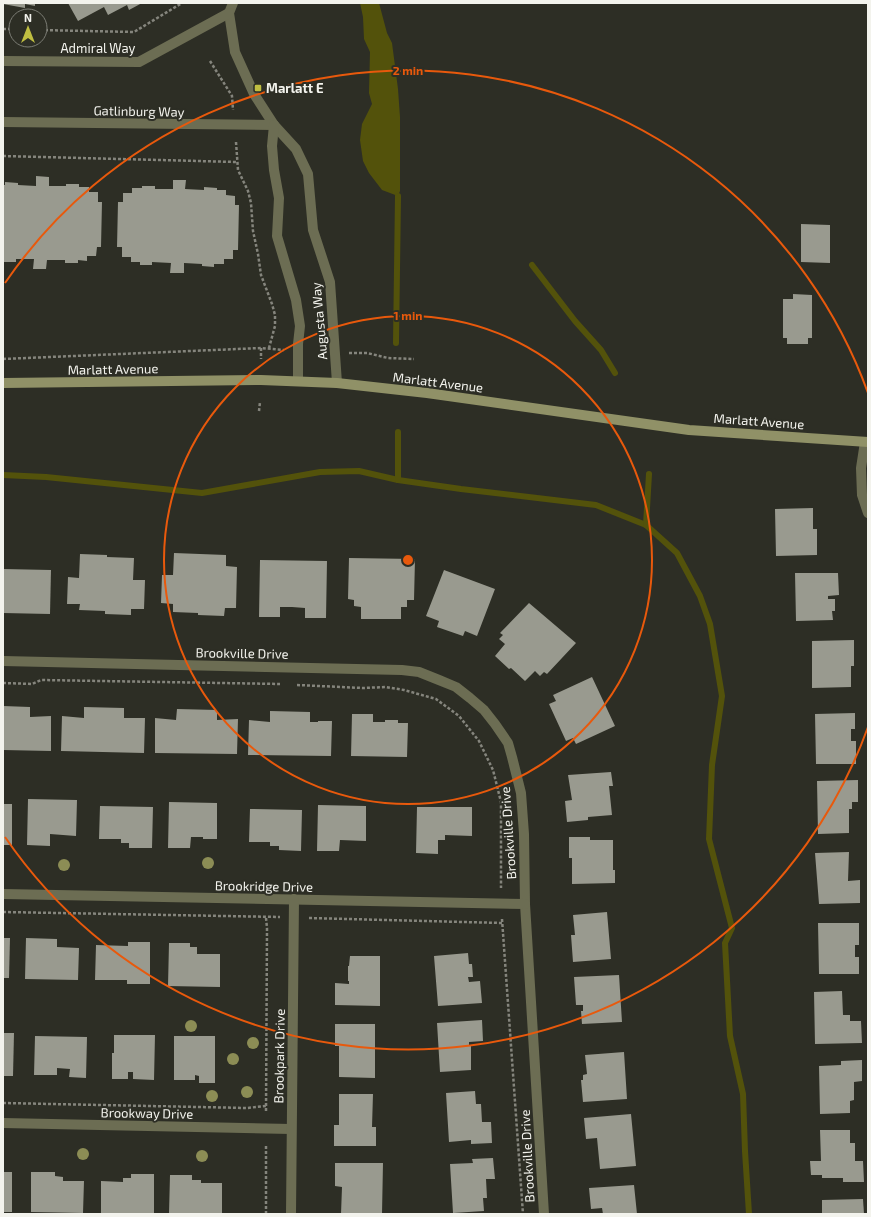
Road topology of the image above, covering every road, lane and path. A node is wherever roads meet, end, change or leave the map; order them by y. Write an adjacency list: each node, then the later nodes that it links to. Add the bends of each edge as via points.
1 (182, 3): 4 (path, via 134,32)
2 (233, 3): 3 (street, Augusta Way)
3 (229, 14): 5 (street, Admiral Way, via 139,62); 9 (street, Augusta Way, via 235,52 254,94)
4 (48, 30)
5 (3, 61)
6 (210, 61): 7 (path, via 232,96)
7 (233, 115)
8 (3, 122): 9 (street, Gatlinburg Way)
9 (274, 125): 18 (street, Augusta Way, via 272,146 279,198 277,236 296,300 300,326); 20 (street, Augusta Way, via 296,149 308,174 313,230 330,282)
10 (236, 142): 12 (path)
11 (3, 156): 12 (path)
12 (237, 162): 13 (path, via 251,203 261,275 275,315 269,348)
13 (261, 348): 15 (path); 16 (path)
14 (350, 352): 17 (path)
15 (3, 359)
16 (261, 359)
17 (414, 359)
18 (298, 381): 19 (street, Marlatt Avenue); 20 (street, Marlatt Avenue)
19 (3, 383)
20 (337, 383): 23 (street, Marlatt Avenue, via 689,430)
21 (260, 402): 22 (path)
22 (259, 410)
23 (866, 442): 24 (street, via 861,468 862,495)
24 (868, 512)
25 (3, 661): 32 (street, Brookville Drive, via 402,670 419,672 456,687 484,710 508,744 521,793)
26 (3, 683): 27 (path, via 32,684 41,680)
27 (282, 684)
28 (290, 684): 31 (path, via 386,687 404,690 436,699 460,716 479,741 494,770 501,802)
29 (3, 894): 30 (street, Brookridge Drive)
30 (294, 899): 31 (street, Brookridge Drive); 34 (street, Brookpark Drive)
31 (500, 904): 32 (street, Brookridge Drive); 36 (path)
32 (525, 904): 45 (street, Brookville Drive)
33 (3, 912): 35 (path)
34 (294, 916): 35 (path); 36 (path); 41 (street, Brookpark Drive)
35 (266, 918): 38 (path)
36 (502, 923): 44 (path)
37 (3, 1103): 38 (path, via 247,1108)
38 (266, 1106): 40 (path)
39 (3, 1123): 40 (street, Brookway Drive)
40 (266, 1128): 41 (street, Brookway Drive); 42 (path)
41 (291, 1129): 43 (street, Brookpark Drive)
42 (266, 1214)
43 (291, 1214)
44 (523, 1214)
45 (544, 1214)

